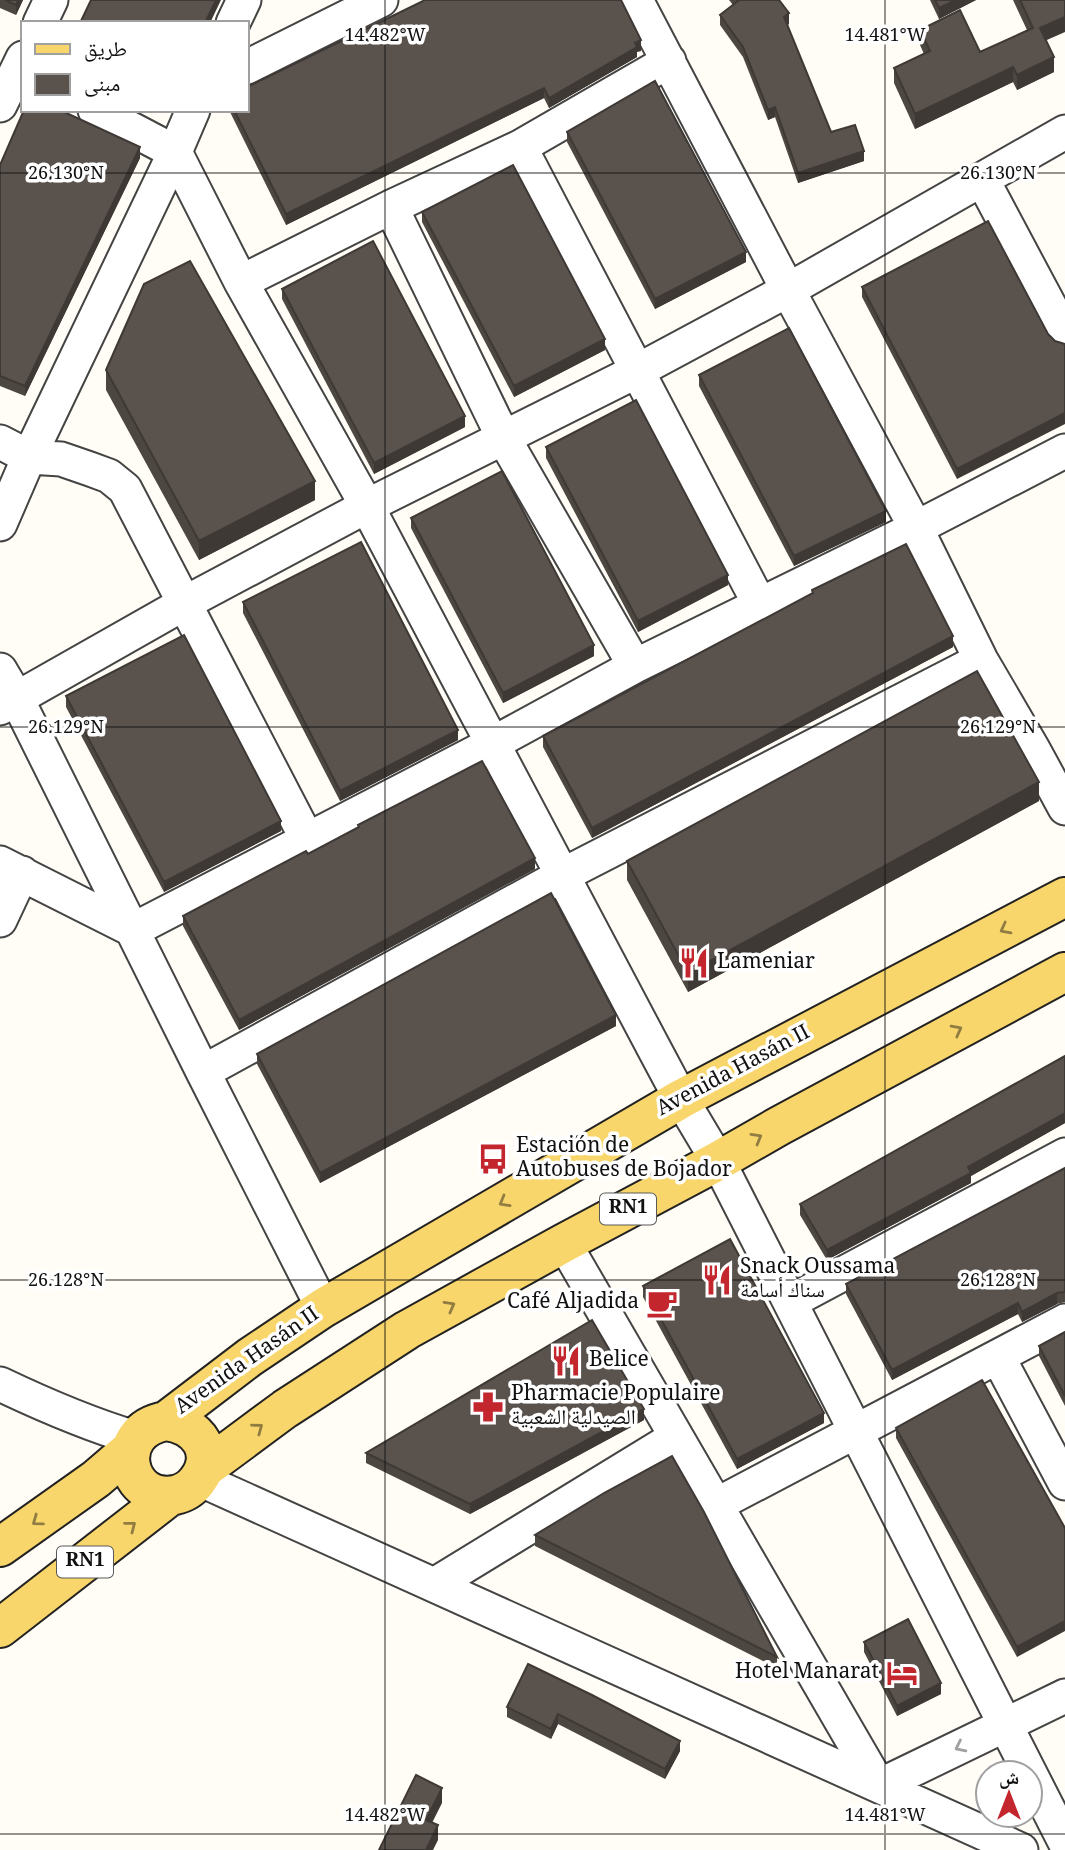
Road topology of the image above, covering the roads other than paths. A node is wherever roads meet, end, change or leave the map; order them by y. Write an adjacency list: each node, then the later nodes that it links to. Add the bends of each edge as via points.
1 (51, 0): 5 (street)
2 (244, 0): 6 (street)
3 (381, 0): 9 (street)
4 (636, 0): 7 (street)
5 (41, 21)
6 (234, 21)
7 (669, 61): 14 (street); 19 (street)
8 (16, 66): 10 (street)
9 (248, 66)
10 (0, 105)
11 (99, 112): 15 (street)
12 (192, 112): 15 (street)
13 (1065, 132): 16 (street)
14 (520, 147): 17 (street); 21 (street)
15 (175, 152): 18 (street); 25 (street)
16 (982, 179): 19 (street); 20 (street)
17 (391, 207): 18 (street); 22 (street)
18 (241, 282): 26 (street)
19 (788, 290): 21 (street); 28 (street)
20 (1065, 335)
21 (637, 371): 22 (street); 30 (street)
22 (503, 437): 26 (street); 32 (street)
23 (0, 442): 25 (street)
24 (1065, 451): 28 (street)
25 (29, 457): 27 (street); 29 (street, via 61,459 109,476 125,489)
26 (367, 506): 29 (street); 34 (street)
27 (0, 524)
28 (916, 528): 30 (street); 31 (street)
29 (185, 603): 33 (street); 36 (street)
30 (760, 606): 32 (street)
31 (981, 660): 35 (street); 38 (street)
32 (635, 666): 34 (street)
33 (5, 692): 41 (street)
34 (492, 744): 36 (street); 38 (street)
35 (1065, 808)
36 (308, 841): 41 (street)
37 (11, 868): 40 (street); 41 (street)
38 (561, 876): 43 (street); 44 (street)
39 (1065, 897): 44 (main road, Avenida Hasán II, one-way to 44)
40 (0, 920)
41 (133, 930): 43 (street)
42 (1065, 972): 46 (main road, RN1, one-way to 42)
43 (203, 1072): 49 (street)
44 (681, 1099): 46 (street); 49 (main road, Avenida Hasán II, one-way to 49)
45 (1065, 1154): 48 (street)
46 (718, 1161): 47 (main road, RN1); 48 (street)
47 (564, 1243): 55 (street); 56 (main road, RN1, one-way to 47, via 285,1409 396,1337)
48 (790, 1302): 53 (street)
49 (323, 1308): 54 (main road, Avenida Hasán II)
50 (1065, 1321): 51 (street)
51 (998, 1356): 53 (street); 57 (street)
52 (0, 1384): 54 (street, via 93,1425)
53 (856, 1431): 58 (street); 63 (street)
54 (144, 1436): 56 (main road, via 130,1461 139,1483 158,1495); 56 (main road, via 178,1422 198,1435 205,1457); 59 (main road, Avenida Hasán II, one-way to 59, via 96,1479)
55 (676, 1437): 58 (street); 60 (street)
56 (191, 1482): 60 (street); 61 (main road, RN1, one-way to 56)
57 (1065, 1483)
58 (716, 1505): 64 (street)
59 (0, 1547)
60 (434, 1585): 64 (street)
61 (0, 1628)
62 (1065, 1696): 63 (street)
63 (1005, 1725): 64 (street, one-way to 64); 65 (street)
64 (879, 1786): 66 (street)
65 (1065, 1842)
66 (1021, 1850)

